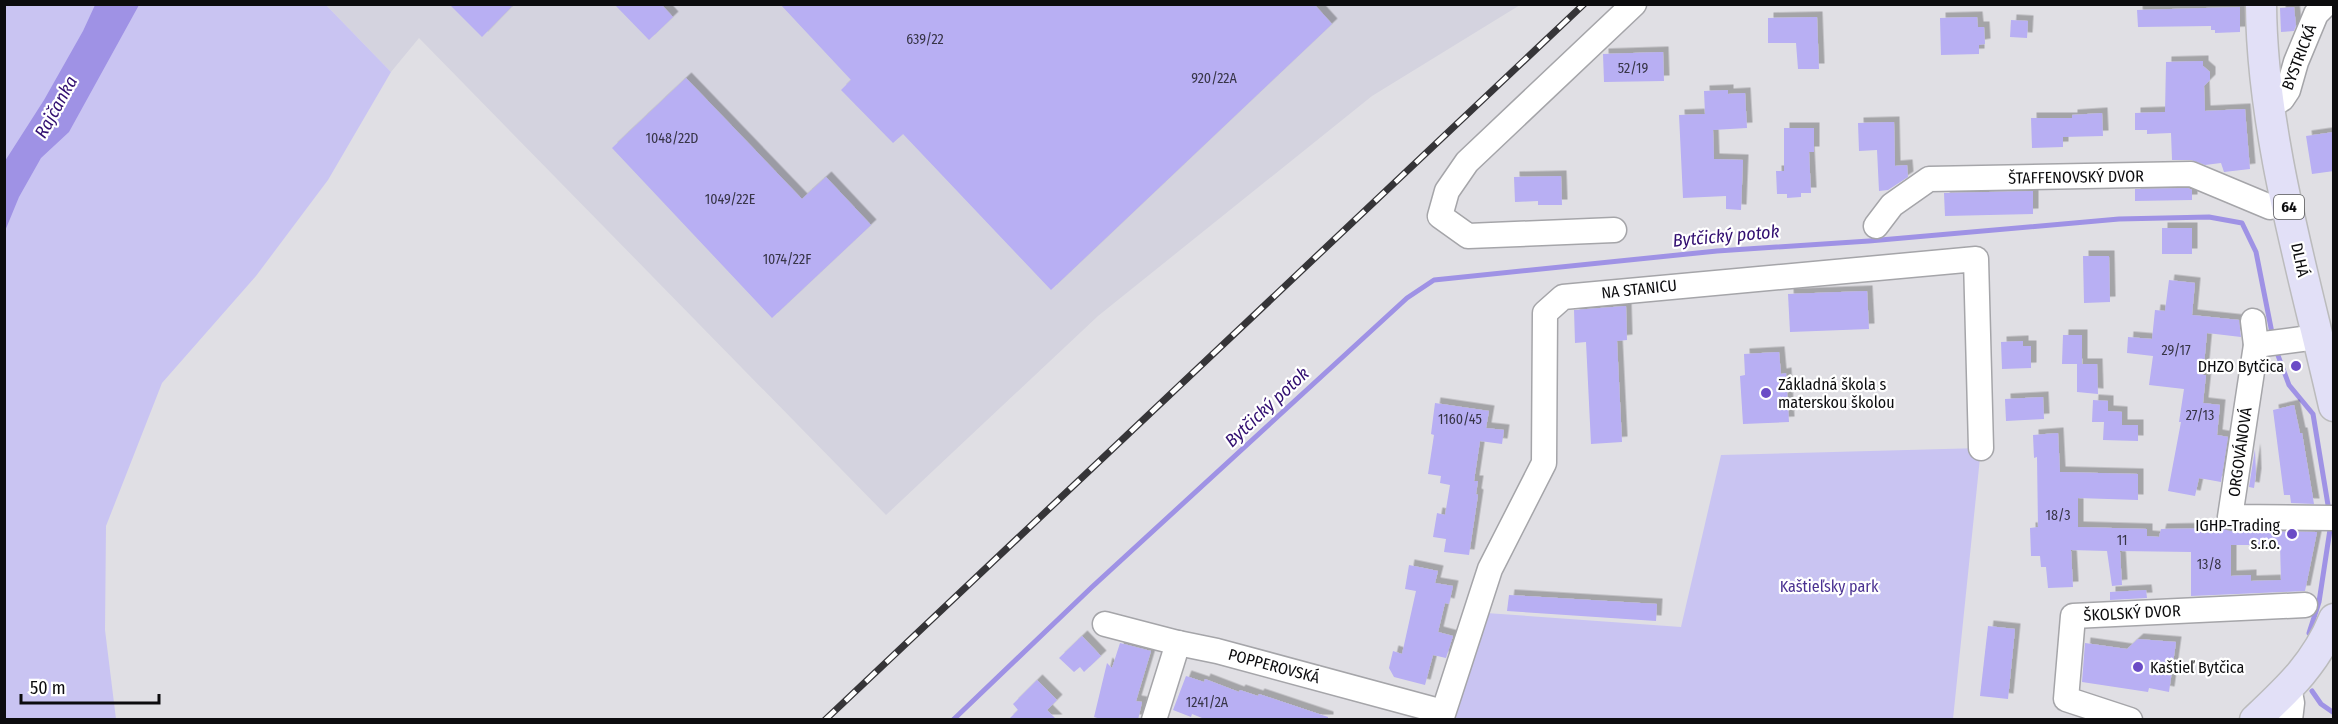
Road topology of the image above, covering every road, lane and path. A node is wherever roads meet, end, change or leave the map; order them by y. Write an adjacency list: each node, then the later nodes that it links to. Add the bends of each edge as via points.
1 (1634, 4): 7 (street, via 1467,162 1447,191 1440,216 1468,236)
2 (2261, 4): 4 (main road, DLHÁ / 64)
3 (2326, 4): 4 (street, BYSTRICKÁ, via 2316,14 2288,90)
4 (2270, 106): 5 (main road, DLHÁ / 64)
5 (2288, 204): 6 (street, ŠTAFFENOVSKÝ DVOR, via 2270,207 2191,174 1929,179 1892,205); 9 (main road, DLHÁ / 64)
6 (1876, 226)
7 (1614, 230)
8 (2253, 321): 10 (street, ORGOVÁNOVÁ)
9 (2317, 337): 10 (street); 11 (main road, DLHÁ / 64)
10 (2269, 343): 13 (street, ORGOVÁNOVÁ, via 2230,517)
11 (2334, 406)
12 (1981, 448): 19 (street, NA STANICU, via 1976,259 1563,297 1545,313 1544,464 1490,569)
13 (2329, 518)
14 (2305, 605): 21 (street, ŠKOLSKÝ DVOR, via 2073,616 2066,699)
15 (1105, 624): 17 (street, POPPEROVSKÁ)
16 (2331, 637): 18 (main road)
17 (1178, 644): 19 (street, POPPEROVSKÁ, via 1217,651); 20 (street)
18 (2289, 687): 22 (main road); 23 (street)
19 (1442, 716)
20 (1154, 720)
21 (2130, 720)
22 (2255, 720)
23 (2290, 720)

